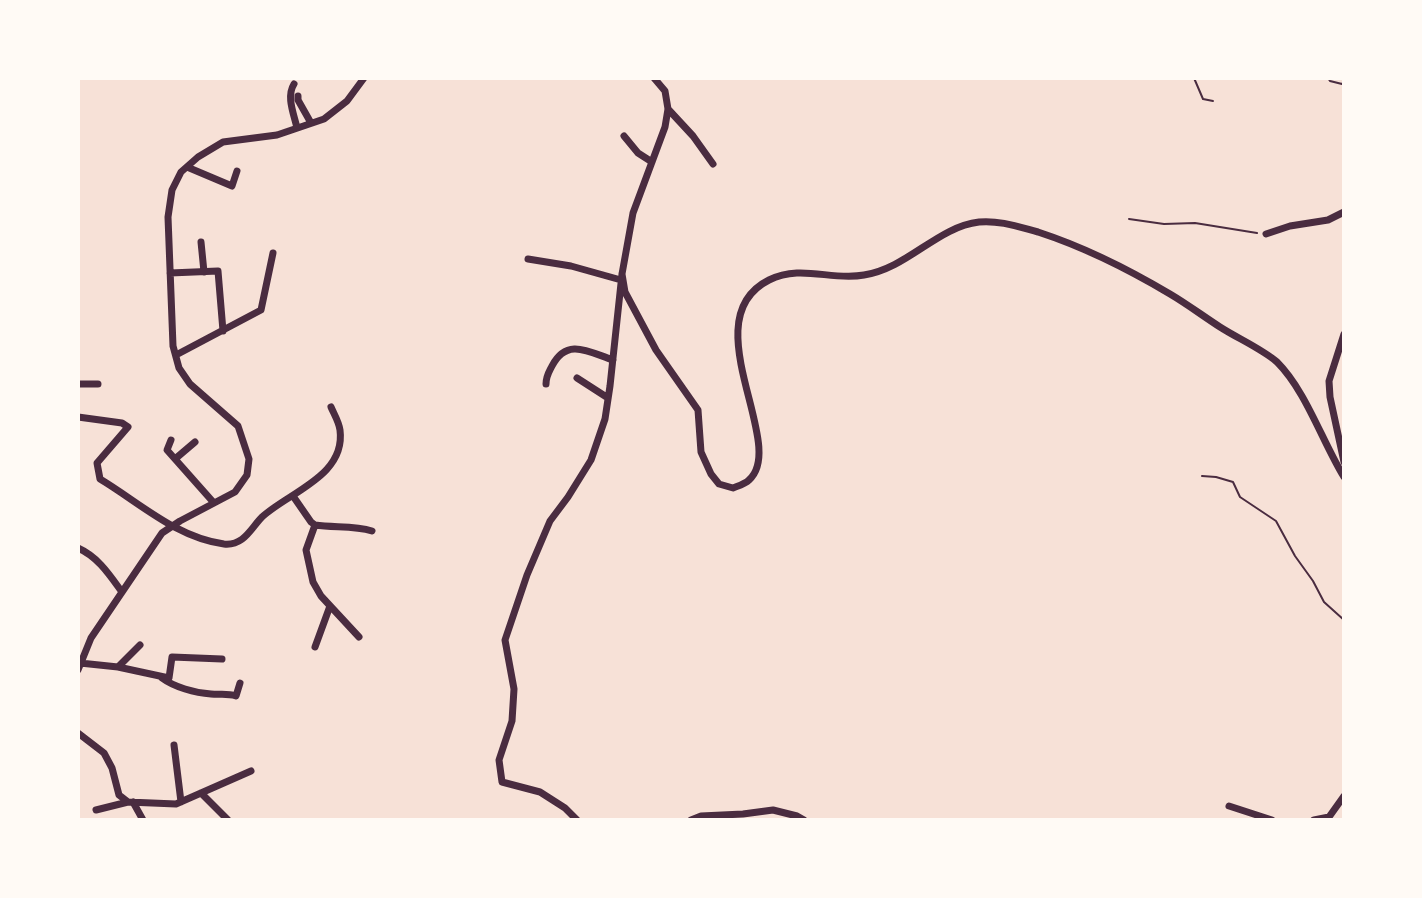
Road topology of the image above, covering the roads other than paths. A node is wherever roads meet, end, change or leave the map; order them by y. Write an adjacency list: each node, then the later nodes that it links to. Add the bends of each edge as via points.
1 (364, 78): 6 (street, via 347,101)
2 (654, 78): 5 (street, via 665,91)
3 (294, 84): 7 (street, via 290,91)
4 (298, 96): 6 (street)
5 (668, 109): 9 (street); 10 (street)
6 (311, 123): 7 (street)
7 (297, 128): 11 (street, via 223,142)
8 (624, 136): 9 (street)
9 (652, 162): 20 (street, via 633,213)
10 (713, 164)
11 (187, 167): 12 (street, via 232,186); 19 (street, via 172,190)
12 (237, 171)
13 (1344, 212): 14 (street)
14 (1266, 234)
15 (201, 242): 18 (street)
16 (273, 253): 21 (street, via 261,310)
17 (528, 259): 20 (street)
18 (204, 272): 19 (street); 21 (street, via 218,271)
19 (170, 273): 23 (street)
20 (622, 277): 24 (street); 36 (street, via 656,350 698,410 701,452 711,474 719,484 733,488 749,481 760,452 737,344 747,297 788,272 863,276 884,270 949,232 982,222 1062,240 1121,267 1275,361 1296,384)
21 (223, 331): 23 (street)
22 (1344, 334): 35 (street, via 1329,381)
23 (176, 355): 38 (street, via 190,384 238,426 249,459 247,475 235,492)
24 (613, 360): 28 (street, via 573,347 554,361); 29 (street)
25 (577, 378): 29 (street)
26 (78, 384): 27 (street)
27 (98, 384)
28 (546, 384)
29 (608, 398): 64 (street, via 591,460 550,521 505,640 514,689 512,721 499,760 502,782 540,792)
30 (331, 407): 37 (street, via 340,428 335,457 326,472)
31 (78, 417): 40 (street, via 128,427 97,463 100,479)
32 (171, 440): 34 (street, via 167,450)
33 (195, 442): 34 (street)
34 (175, 459): 38 (street)
35 (1344, 462)
36 (1344, 477)
37 (293, 496): 39 (street); 40 (street, via 246,537 227,545)
38 (214, 503): 40 (street)
39 (315, 525): 41 (street); 44 (street, via 306,550 313,582)
40 (174, 526): 43 (street, via 162,533)
41 (372, 531)
42 (78, 548): 43 (street, via 98,561)
43 (122, 592): 49 (street)
44 (330, 606): 45 (street); 47 (street)
45 (359, 637)
46 (140, 645): 50 (street)
47 (315, 647)
48 (222, 659): 51 (street, via 172,657 169,678)
49 (79, 665): 50 (street)
50 (118, 667): 51 (street)
51 (160, 676): 52 (street, via 207,694 236,696)
52 (240, 683)
53 (78, 733): 58 (street, via 104,753 119,795)
54 (174, 745): 59 (street)
55 (251, 771): 56 (street)
56 (201, 793): 59 (street); 63 (street)
57 (1344, 796): 68 (street, via 1329,817)
58 (131, 802): 59 (street); 61 (street); 62 (street)
59 (181, 802)
60 (1229, 806): 67 (street)
61 (96, 810)
62 (143, 820)
63 (228, 820)
64 (577, 820)
65 (691, 820): 66 (street, via 773,810)
66 (804, 820)
67 (1272, 820)
68 (1314, 820)

